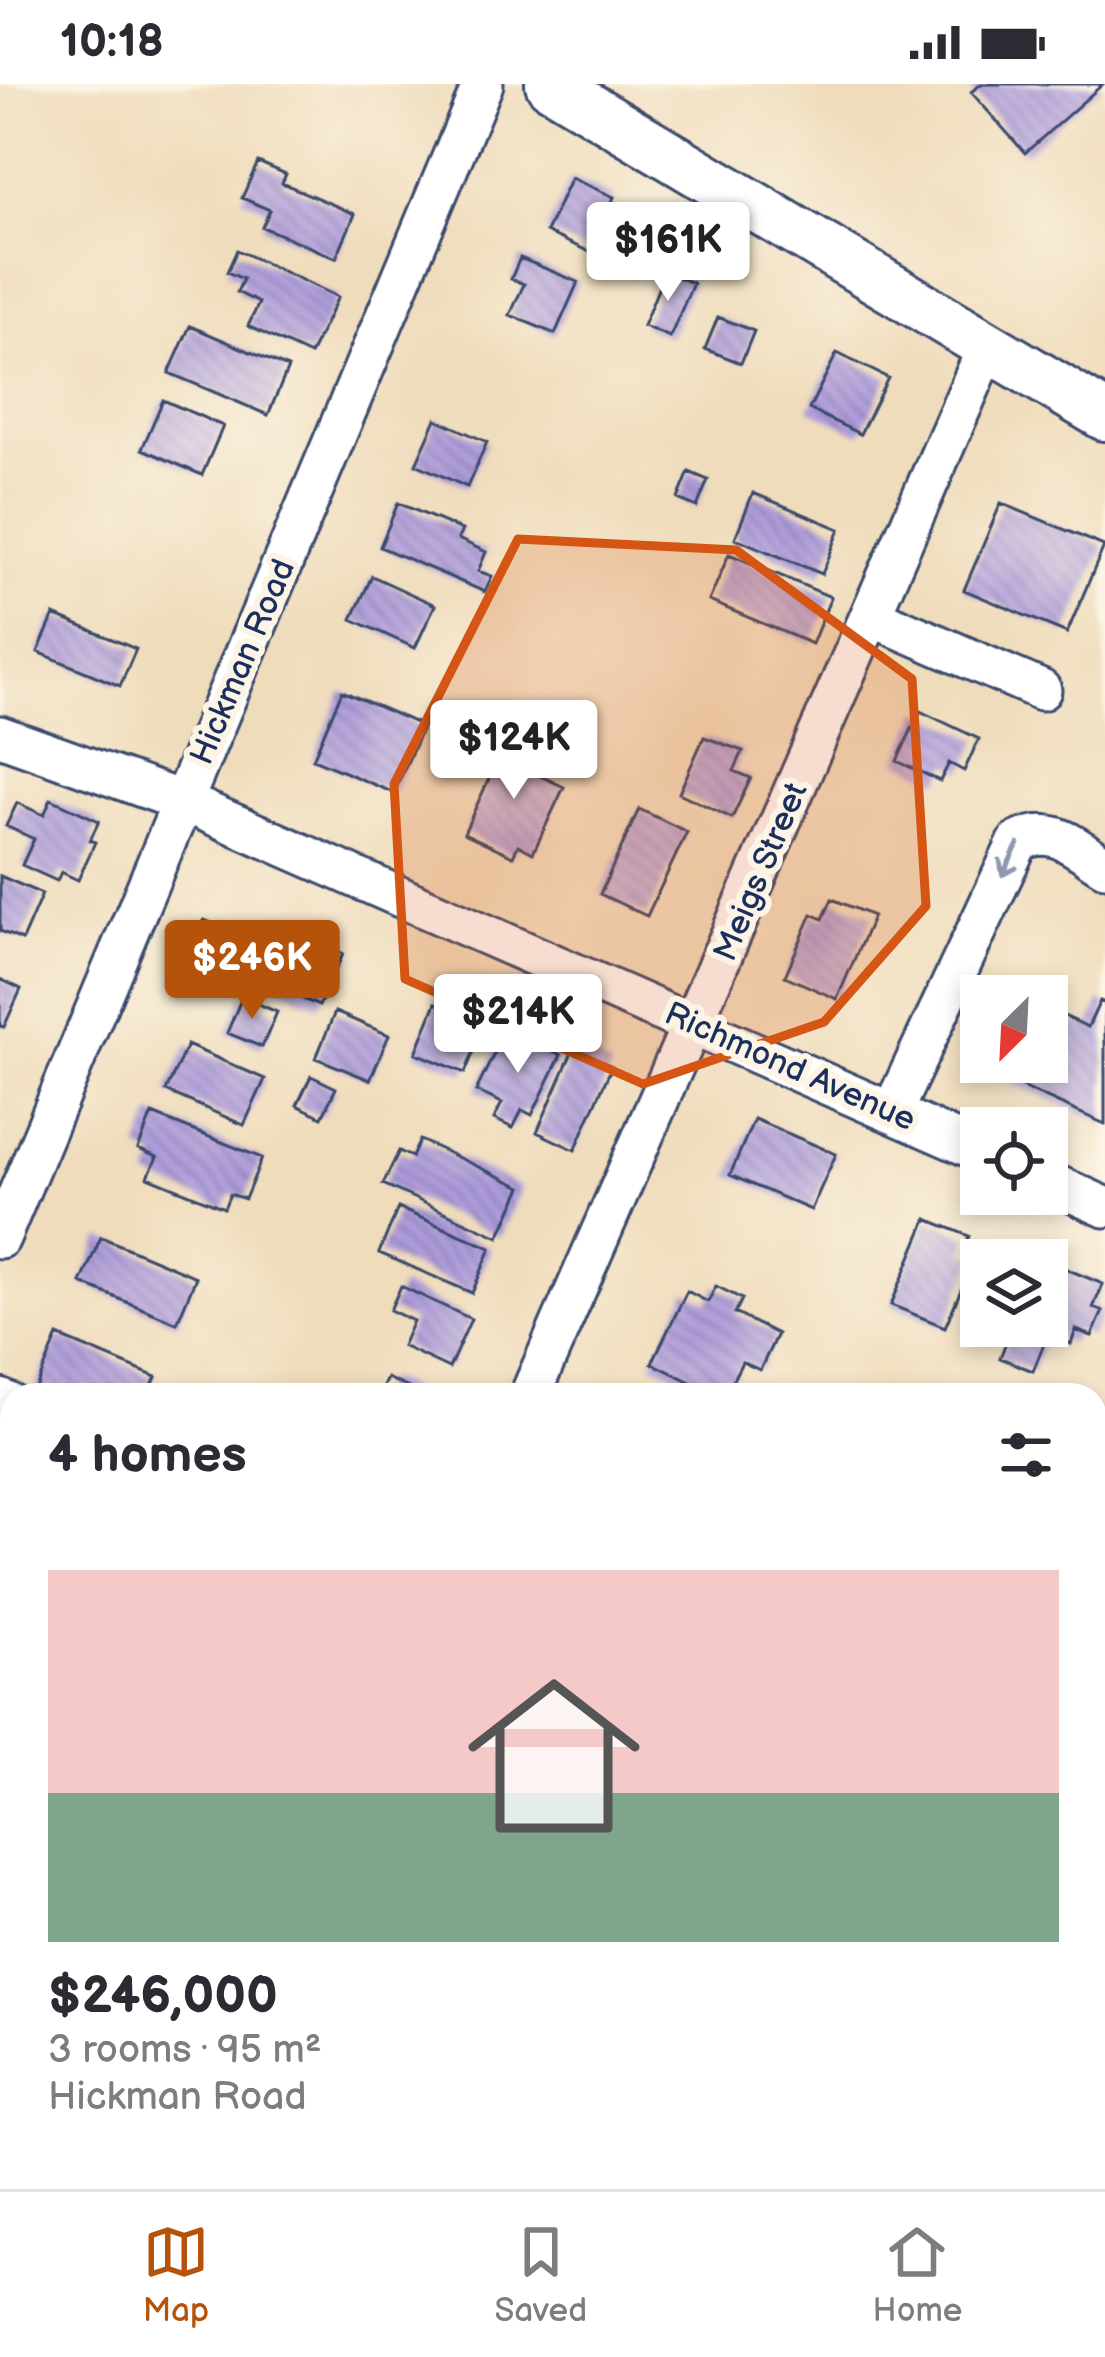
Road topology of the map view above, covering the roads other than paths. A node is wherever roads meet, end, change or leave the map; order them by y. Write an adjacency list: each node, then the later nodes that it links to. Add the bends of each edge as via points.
1 (483, 84): 8 (street, Hickman Road)
2 (550, 84): 3 (main road)
3 (988, 346): 4 (main road); 5 (street, Meigs Street)
4 (1105, 416)
5 (872, 616): 6 (street); 10 (street, Meigs Street)
6 (1042, 689)
7 (0, 736): 8 (street, Richmond Avenue)
8 (184, 802): 10 (street, Richmond Avenue); 15 (street, Hickman Road)
9 (1105, 866): 11 (street, one-way to 11, via 1050,833 1018,842)
10 (694, 1024): 11 (street, Richmond Avenue); 16 (street, Meigs Street)
11 (892, 1112): 12 (street, Richmond Avenue)
12 (960, 1143)
13 (1068, 1190): 14 (street)
14 (1105, 1207)
15 (0, 1238)
16 (535, 1383)

